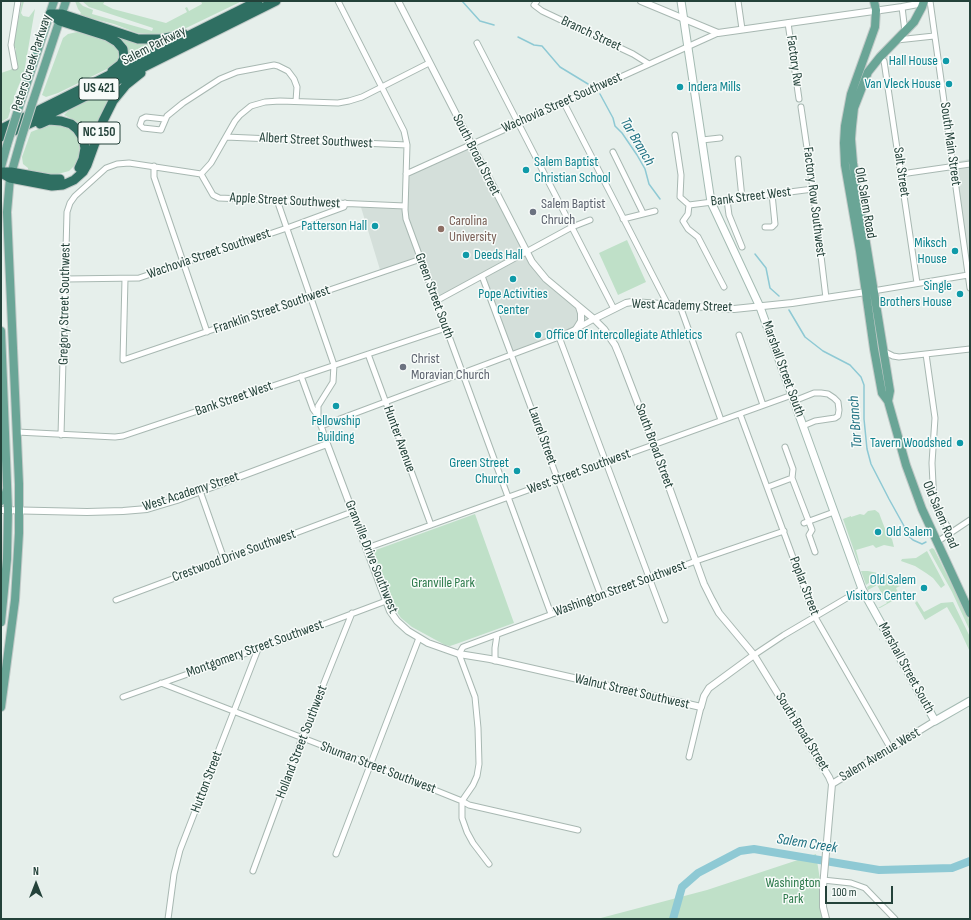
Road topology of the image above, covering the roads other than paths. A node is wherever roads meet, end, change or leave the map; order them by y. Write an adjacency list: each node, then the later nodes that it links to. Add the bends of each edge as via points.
1 (18, 1): 34 (street, via 11,45)
2 (54, 1): 18 (main road, Peters Creek Parkway)
3 (66, 1): 19 (main road, Peters Creek Parkway)
4 (258, 1): 21 (highway, Salem Parkway / US 421)
5 (276, 1): 30 (highway, Salem Parkway / US 421)
6 (338, 1): 36 (street, Green Street South)
7 (398, 1): 32 (street, South Broad Street)
8 (641, 1): 20 (street)
9 (681, 1): 20 (main road, Marshall Street South)
10 (738, 1): 23 (street)
11 (874, 1): 17 (main road, Old Salem Road)
12 (920, 1): 16 (street, via 918,4)
13 (924, 1): 24 (main road, Old Salem Road, via 914,22)
14 (930, 1): 26 (street, South Main Street)
15 (536, 3): 33 (street, Branch Street, via 542,11 634,54)
16 (902, 7): 17 (street); 24 (street)
17 (876, 10): 22 (street); 90 (main road, Old Salem Road, via 875,27 850,99 844,143 845,165)
18 (50, 14): 19 (highway); 57 (main road, Peters Creek Parkway, bridge)
19 (61, 18): 21 (highway, via 145,39 176,37 207,23); 35 (highway, via 111,38 122,47 124,55 121,64); 62 (main road, Peters Creek Parkway, bridge)
20 (684, 19): 25 (street); 29 (main road, Marshall Street South)
21 (215, 23): 35 (highway, Salem Parkway / US 421)
22 (788, 23): 23 (street); 37 (street, Factory Rw)
23 (742, 29): 25 (street)
24 (905, 32): 27 (main road, Old Salem Road)
25 (718, 33): 29 (street, Wachovia Street Southwest)
26 (934, 36): 27 (street); 56 (street, South Main Street)
27 (896, 40): 90 (main road, Old Salem Road, via 868,72 854,108 852,126 853,163)
28 (477, 43): 42 (street)
29 (688, 47): 33 (street, Wachovia Street Southwest); 49 (main road, Marshall Street South)
30 (179, 50): 44 (highway, Salem Parkway / US 421); 62 (highway, NC 150, via 175,55 138,75 117,95 106,114 88,165 78,178 56,186)
31 (884, 61): 61 (street, Salt Street)
32 (429, 63): 36 (street); 50 (street, South Broad Street)
33 (649, 64): 39 (street, Wachovia Street Southwest)
34 (15, 67)
35 (98, 82): 43 (highway, Salem Parkway / US 421)
36 (382, 87): 38 (street, via 349,102); 51 (street, Green Street South, via 404,131)
37 (799, 100)
38 (296, 101): 41 (street, via 297,86 294,79 288,71 274,65 237,72 220,79 182,103); 47 (street, via 265,102 251,106 234,122)
39 (564, 102): 42 (street, Wachovia Street Southwest); 74 (street)
40 (801, 107): 63 (street, Factory Row Southwest)
41 (164, 119): 41 (street, via 146,117 142,118 140,125 143,128 161,130)
42 (519, 122): 50 (street, Wachovia Street Southwest); 78 (street)
43 (1, 129)
44 (19, 129): 46 (highway, Salem Parkway / US 421); 62 (highway, via 27,129 49,120 68,122 82,135 85,145 84,156 76,171 62,179)
45 (675, 135): 70 (street, via 680,196)
46 (1, 137)
47 (226, 137): 51 (street, Albert Street Southwest); 59 (street, via 211,163)
48 (720, 138): 49 (street)
49 (702, 140): 68 (main road, Marshall Street South)
50 (470, 144): 60 (street, Wachovia Street Southwest); 80 (street, South Broad Street)
51 (407, 145): 60 (street, Green Street South)
52 (613, 152): 73 (street)
53 (738, 159): 65 (street)
54 (970, 164): 56 (street)
55 (154, 166): 59 (street); 82 (street, via 154,177); 85 (street, Gregory Street Southwest, via 113,164 75,196 67,212)
56 (953, 166): 61 (street); 84 (street, South Main Street)
57 (1, 167)
58 (1, 173): 62 (highway)
59 (201, 174): 66 (street, Apple Street Southwest, via 213,195 217,197)
60 (406, 174): 71 (street, Green Street South)
61 (901, 174): 87 (street, Salt Street)
62 (11, 175): 116 (main road, Peters Creek Parkway, via 7,212)
63 (813, 189): 64 (street, Bank Street West); 92 (street, Factory Row Southwest)
64 (772, 194): 65 (street, Bank Street West); 76 (street, via 775,224 772,227)
65 (742, 198): 67 (street, Bank Street West)
66 (277, 200): 69 (street, Apple Street Southwest); 77 (street)
67 (727, 200): 68 (street, Bank Street West); 79 (street, via 729,215)
68 (712, 202): 70 (street, Bank Street West); 97 (main road, Marshall Street South)
69 (345, 203): 71 (street, Apple Street Southwest); 77 (street, Wachovia Street Southwest, via 344,207)
70 (689, 205): 88 (street, via 688,214 683,222 698,237)
71 (405, 206): 81 (street, Green Street South, via 406,219)
72 (654, 211): 73 (street)
73 (643, 214): 74 (street)
74 (624, 219): 94 (street)
75 (590, 220): 78 (street)
76 (765, 227)
77 (286, 228): 82 (street, Wachovia Street Southwest); 91 (street)
78 (572, 228): 80 (street); 98 (street)
79 (742, 247)
80 (526, 252): 83 (street); 95 (street, South Broad Street, via 540,273)
81 (421, 259): 91 (street, Franklin Street Southwest); 93 (street, Green Street South)
82 (183, 263): 86 (street, Wachovia Street Southwest, via 139,278); 103 (street)
83 (482, 276): 93 (street); 110 (street, Laurel Street)
84 (969, 277): 87 (street, West Academy Street); 89 (street, South Main Street)
85 (66, 279): 86 (street, Wachovia Street Southwest); 127 (street, Gregory Street Southwest)
86 (125, 279): 103 (street, Franklin Street Southwest, via 123,360)
87 (917, 283): 90 (street, West Academy Street)
88 (724, 287)
89 (970, 288)
90 (870, 291): 92 (street, West Academy Street); 107 (main road, Old Salem Road); 118 (main road, Old Salem Road, via 874,349 882,393)
91 (310, 298): 103 (street, Franklin Street Southwest); 111 (street)
92 (826, 298): 97 (street, West Academy Street)
93 (436, 301): 100 (street, Green Street South)
94 (668, 305): 96 (street, West Academy Street); 98 (street, West Academy Street, via 632,302)
95 (579, 306): 99 (street, South Broad Street); 101 (street, via 582,317)
96 (680, 306): 97 (street, West Academy Street, via 734,309); 123 (street)
97 (760, 307): 117 (main road, Marshall Street South)
98 (614, 309): 99 (street, West Academy Street)
99 (594, 319): 101 (street, West Academy Street); 129 (street, South Broad Street, via 611,339 620,357)
100 (446, 328): 108 (street, Bank Street West); 112 (street, Green Street South)
101 (576, 329): 105 (street, West Academy Street)
102 (1, 331): 113 (main road)
103 (207, 332)
104 (739, 335): 120 (street)
105 (559, 337): 110 (street, West Academy Street); 131 (street)
106 (970, 349): 109 (street)
107 (882, 351): 109 (street, via 893,356); 118 (main road, Old Salem Road, via 890,391)
108 (368, 354): 111 (street, Bank Street West); 119 (street, Hunter Avenue)
109 (926, 354): 147 (street, via 935,418 932,463 934,505)
110 (512, 356): 112 (street, West Academy Street); 133 (street, Laurel Street)
111 (334, 365): 114 (street, Bank Street West); 122 (street, via 333,382 318,406)
112 (463, 374): 119 (street, West Academy Street); 137 (street, Green Street South)
113 (2, 376): 115 (main road)
114 (301, 376): 122 (street, Granville Drive Southwest); 127 (street, Bank Street West, via 123,436)
115 (2, 394): 116 (street); 134 (main road)
116 (15, 395): 126 (main road, Peters Creek Parkway)
117 (793, 398): 120 (street, West Street Southwest); 125 (main road, Marshall Street South); 125 (street, West Street Southwest, via 821,393 828,394 838,402 836,418 814,421)
118 (888, 401): 148 (main road, Old Salem Road, via 906,465)
119 (385, 402): 124 (street, West Academy Street); 145 (street, Hunter Avenue)
120 (763, 405): 121 (street, West Street Southwest)
121 (740, 414): 123 (street, West Street Southwest); 135 (street, Poplar Street)
122 (318, 416): 124 (street, Granville Drive Southwest)
123 (721, 420): 129 (street, West Street Southwest)
124 (321, 426): 128 (street, Granville Drive Southwest)
125 (803, 426): 142 (main road, Marshall Street South)
126 (17, 432): 127 (street, Bank Street West); 140 (main road, Peters Creek Parkway)
127 (61, 435)
128 (328, 444): 136 (street, West Academy Street); 141 (street, Granville Drive Southwest)
129 (654, 445): 131 (street, West Street Southwest); 152 (street, South Broad Street)
130 (785, 448): 132 (street, via 793,469)
131 (606, 463): 133 (street, West Street Southwest); 153 (street)
132 (792, 478): 135 (street); 144 (street)
133 (558, 480): 137 (street, West Street Southwest); 155 (street, Laurel Street)
134 (8, 484): 138 (main road); 139 (main road)
135 (768, 487): 146 (street, Poplar Street)
136 (200, 491): 140 (street, West Academy Street, via 139,510); 151 (street)
137 (508, 497): 145 (street, West Street Southwest); 160 (street, Green Street South)
138 (1, 501)
139 (5, 510): 140 (street, West Academy Street); 163 (main road, via 7,559)
140 (19, 510): 164 (main road, Peters Creek Parkway, via 18,560)
141 (352, 512): 149 (street, Granville Drive Southwest); 151 (street, Crestwood Drive Southwest)
142 (834, 512): 144 (street); 154 (main road, Marshall Street South)
143 (970, 520): 147 (street)
144 (806, 522): 150 (street, via 812,530 809,535)
145 (431, 525): 149 (street, West Street Southwest)
146 (784, 531): 152 (street, Washington Street Southwest); 161 (street, Poplar Street)
147 (951, 532): 148 (street)
148 (937, 542): 159 (main road, Old Salem Road)
149 (367, 548): 157 (street, Granville Drive Southwest)
150 (815, 552)
151 (224, 559): 156 (street, Crestwood Drive Southwest)
152 (696, 561): 153 (street, Washington Street Southwest); 169 (street, South Broad Street, via 715,606)
153 (649, 579): 155 (street, Washington Street Southwest); 162 (street)
154 (862, 589): 161 (street, Walnut Street Southwest); 177 (main road, Marshall Street South)
155 (601, 596): 160 (street, Washington Street Southwest)
156 (116, 600)
157 (386, 601): 158 (street, Montgomery Street Southwest); 166 (street, Granville Drive Southwest, via 397,622)
158 (352, 613): 167 (street, Montgomery Street Southwest); 178 (street, Holland Street Southwest)
159 (970, 613)
160 (552, 614): 165 (street, Washington Street Southwest)
161 (815, 617): 169 (street, Walnut Street Southwest); 179 (street, Poplar Street)
162 (665, 620)
163 (1, 624): 164 (main road)
164 (12, 626): 173 (main road, Peters Creek Parkway)
165 (497, 634): 168 (street, Washington Street Southwest, via 463,647); 170 (street)
166 (419, 638): 168 (street, Granville Drive Southwest); 181 (street)
167 (258, 649): 171 (street, Montgomery Street Southwest); 176 (street, Hutton Street)
168 (459, 654): 170 (street, Walnut Street Southwest); 183 (street, via 475,697 479,764 473,785)
169 (754, 655): 175 (street, Walnut Street Southwest, via 709,688); 182 (street, South Broad Street)
170 (495, 661): 175 (street, Walnut Street Southwest)
171 (161, 683): 172 (street, Montgomery Street Southwest); 176 (street, Shuman Street Southwest)
172 (123, 697)
173 (1, 701)
174 (970, 702): 177 (main road, Salem Avenue West)
175 (700, 707): 180 (street)
176 (235, 712): 178 (street, Shuman Street Southwest); 189 (street, Hutton Street, via 180,850)
177 (935, 722): 179 (street, Salem Avenue West)
178 (302, 738): 181 (street, Shuman Street Southwest); 187 (street, Holland Street Southwest)
179 (890, 749): 182 (street, Salem Avenue West)
180 (689, 757)
181 (370, 764): 183 (street, Shuman Street Southwest); 185 (street)
182 (832, 784): 188 (street, South Broad Street)
183 (462, 801): 184 (street, Shuman Street Southwest, via 469,805); 186 (street, via 462,818 466,828)
184 (578, 830)
185 (336, 854)
186 (489, 864)
187 (253, 871)
188 (823, 880): 190 (street, South Broad Street, via 823,907); 191 (street, via 844,881 865,888)
189 (168, 919)
190 (826, 919)
191 (895, 919)

